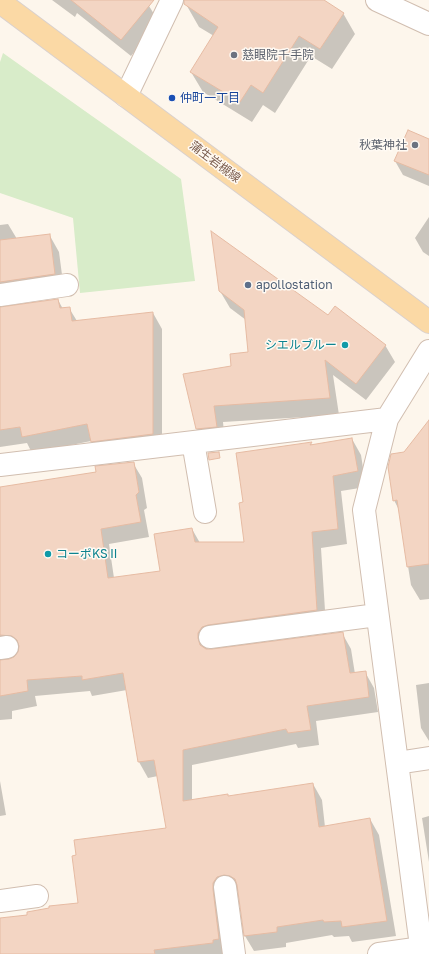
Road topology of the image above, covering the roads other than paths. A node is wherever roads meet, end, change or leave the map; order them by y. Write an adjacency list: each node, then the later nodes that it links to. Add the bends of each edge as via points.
1 (172, 0): 5 (street)
2 (377, 0): 4 (street)
3 (0, 2): 5 (main road, 蒲生岩槻線)
4 (429, 24)
5 (126, 96): 8 (main road, 蒲生岩槻線)
6 (67, 285): 7 (street)
7 (0, 295)
8 (429, 322)
9 (429, 350): 10 (street)
10 (387, 419): 11 (street); 14 (street, via 364,510)
11 (193, 442): 12 (street); 13 (street)
12 (0, 465)
13 (205, 512)
14 (378, 615): 15 (street); 17 (street)
15 (210, 637)
16 (429, 758): 17 (street)
17 (397, 764): 18 (street)
18 (420, 866): 22 (street)
19 (225, 887): 23 (street)
20 (37, 896): 21 (street)
21 (0, 901)
22 (424, 950): 24 (street)
23 (234, 954)
24 (379, 954)

